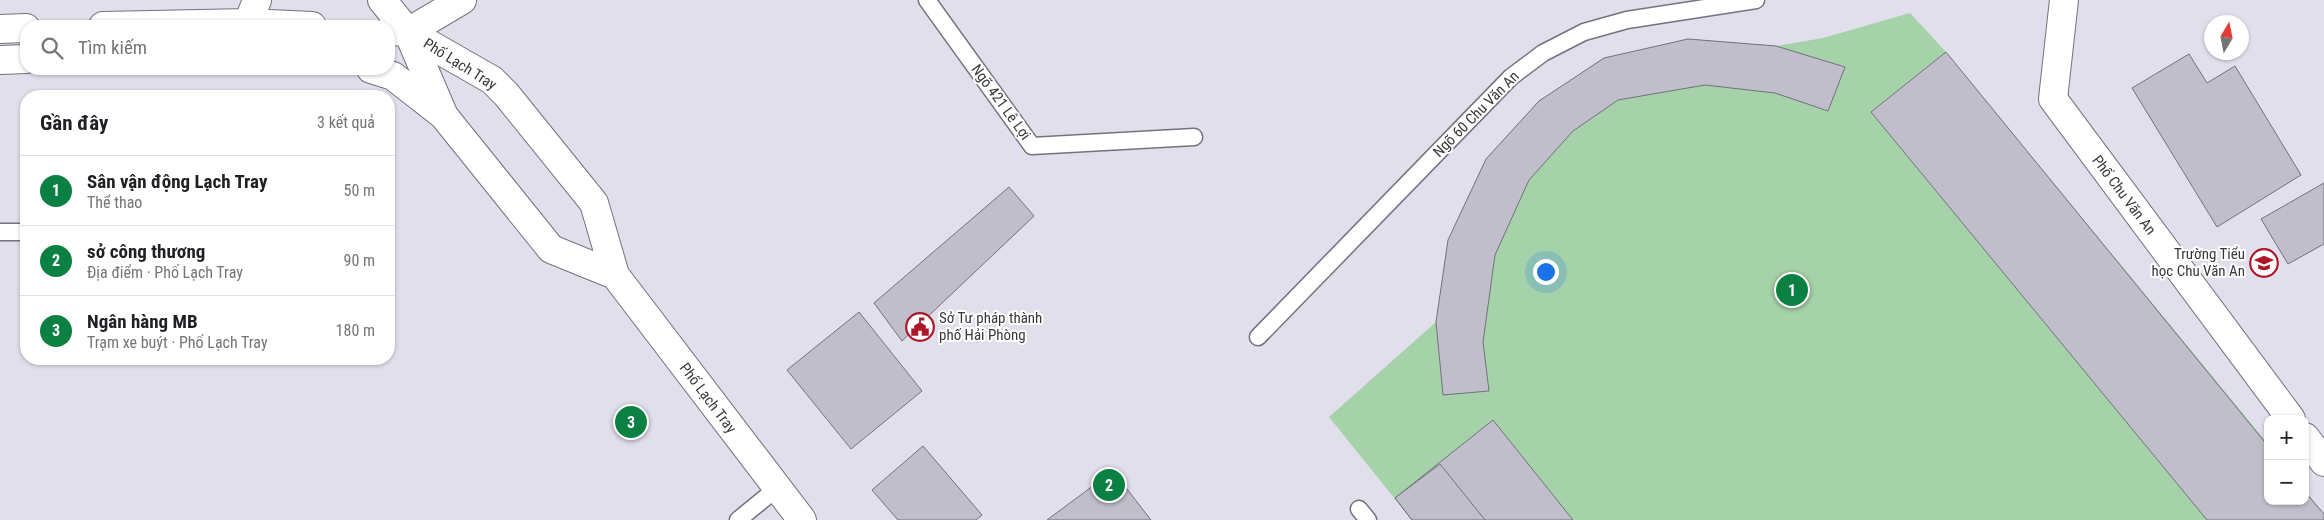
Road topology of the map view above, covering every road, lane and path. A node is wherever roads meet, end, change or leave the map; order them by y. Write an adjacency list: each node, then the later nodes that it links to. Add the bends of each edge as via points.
1 (382, 0): 9 (main road)
2 (462, 0): 12 (main road)
3 (927, 0): 17 (lane, Ngõ 421 Lê Lợi, via 1032,146)
4 (1751, 0): 21 (lane, Ngõ 60 Chu Văn An, via 1627,20 1584,32 1543,53 1511,77)
5 (2064, 0): 22 (main road, Phố Chu Văn An, via 2053,100)
6 (251, 16): 7 (main road); 8 (main road)
7 (192, 20)
8 (275, 20)
9 (393, 20)
10 (20, 28): 11 (main road)
11 (0, 29)
12 (399, 32): 16 (main road, Phố Lạch Tray); 20 (main road, Phố Lạch Tray, via 492,80 506,94 594,203)
13 (20, 59): 14 (main road)
14 (0, 60)
15 (390, 75): 16 (main road)
16 (444, 116): 20 (main road, Phố Lạch Tray, via 551,249)
17 (1194, 137)
18 (0, 232): 19 (lane)
19 (20, 232)
20 (615, 276): 25 (main road, Phố Lạch Tray)
21 (1258, 337)
22 (2289, 415)
23 (2309, 442): 24 (main road)
24 (2324, 462)
25 (776, 489): 26 (lane); 27 (main road, Phố Lạch Tray)
26 (738, 520)
27 (802, 520)

